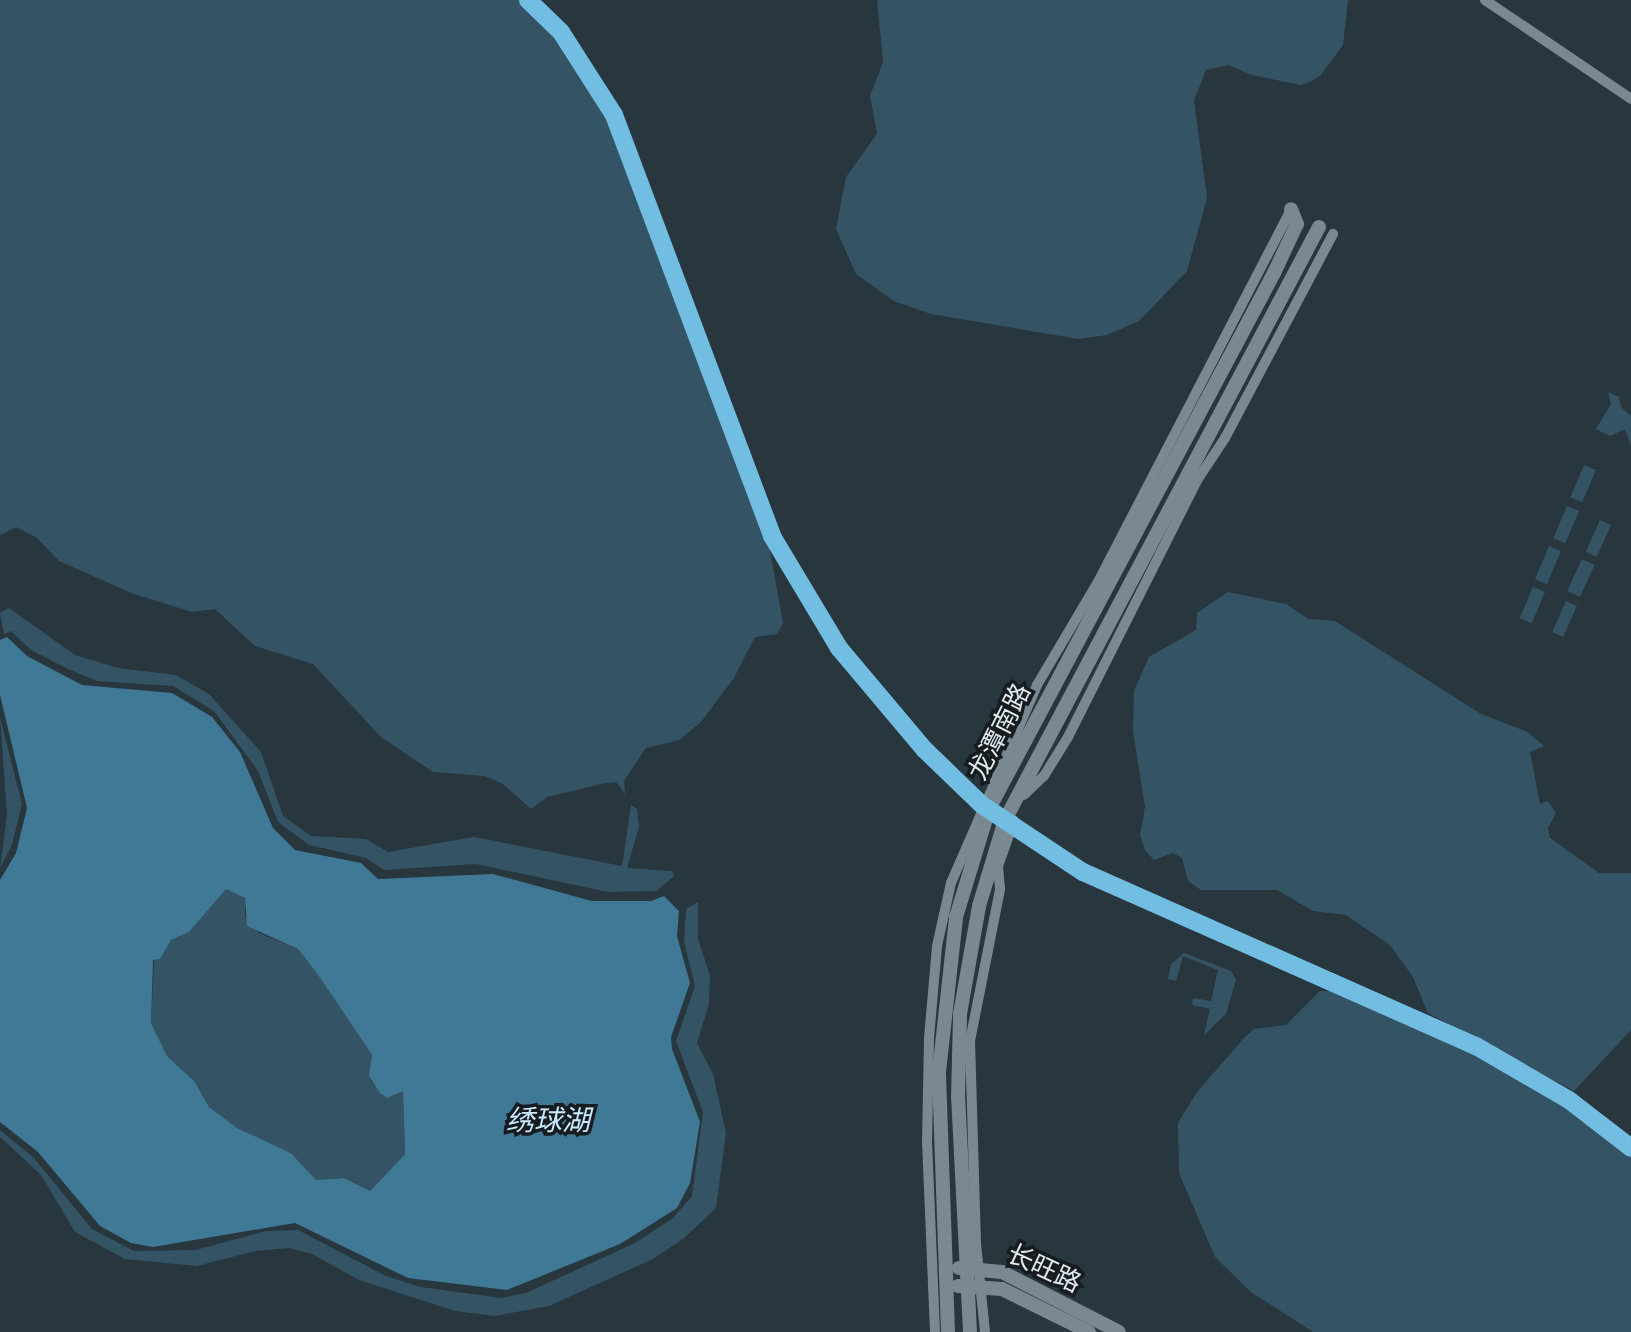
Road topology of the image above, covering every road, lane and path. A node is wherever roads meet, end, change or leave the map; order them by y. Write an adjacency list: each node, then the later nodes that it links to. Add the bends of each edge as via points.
1 (528, 0): 10 (highway, via 561,32 614,115 753,489 809,602 857,670 925,750)
2 (1485, 0): 3 (street)
3 (1631, 99)
4 (1291, 209): 8 (main road, 龙潭南路, via 1297,224 1274,273); 10 (street, via 1099,580 1037,685)
5 (1319, 227): 7 (main road, 龙潭南路)
6 (1333, 234): 7 (street, via 1225,438)
7 (1189, 482): 9 (main road, 龙潭南路); 11 (street, via 1074,726)
8 (1024, 743): 9 (main road); 10 (main road, 龙潭南路)
9 (1041, 751): 11 (main road, 龙潭南路)
10 (985, 807): 11 (highway); 12 (main road, 龙潭南路); 15 (street, via 954,873)
11 (1009, 822): 13 (main road, 龙潭南路); 16 (highway, via 1083,872 1138,900 1476,1046 1569,1100); 17 (street, via 970,1041)
12 (964, 890): 13 (main road); 14 (main road, 龙潭南路)
13 (982, 895): 17 (main road, 龙潭南路, via 959,1036)
14 (956, 917): 15 (main road); 18 (main road, 龙潭南路, via 939,1039)
15 (939, 929): 21 (street, via 927,1144)
16 (1631, 1148)
17 (973, 1268): 18 (main road, 长旺路); 19 (main road, 龙潭南路); 26 (main road, 长旺路, via 1002,1272)
18 (945, 1269): 20 (main road, 龙潭南路)
19 (974, 1285): 20 (main road, 长旺路); 23 (main road, 龙潭南路); 24 (street); 25 (main road, 长旺路, via 1002,1289)
20 (946, 1287): 22 (main road, 龙潭南路)
21 (935, 1332)
22 (948, 1332)
23 (970, 1332)
24 (985, 1332)
25 (1089, 1332)
26 (1119, 1332)

